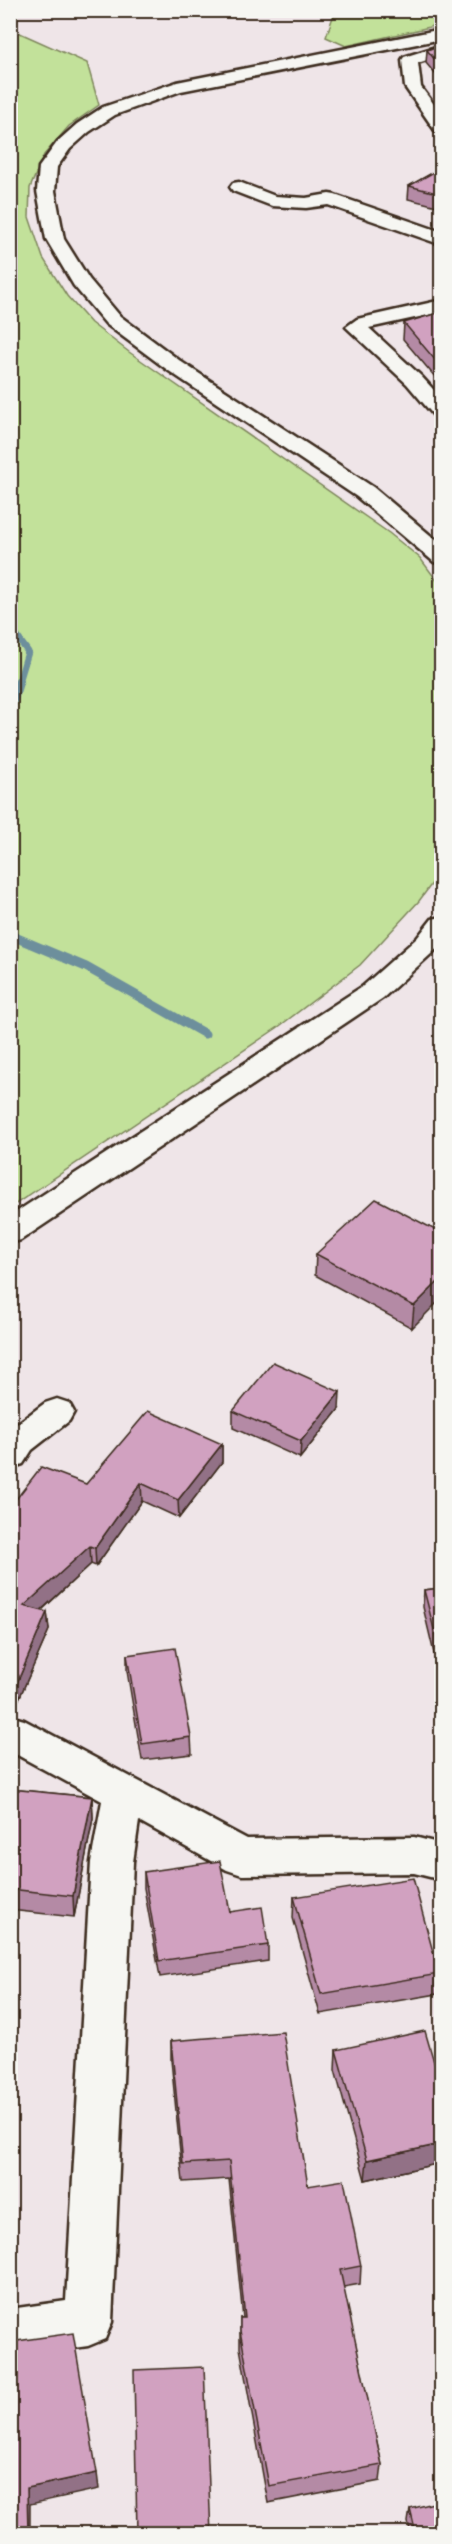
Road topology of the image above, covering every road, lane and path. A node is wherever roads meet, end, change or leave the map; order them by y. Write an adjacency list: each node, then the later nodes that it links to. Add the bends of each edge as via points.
1 (441, 34): 8 (street, via 177,87 109,111 64,145 48,167 46,191 55,239 81,282 113,320 176,367 365,492)
2 (441, 50): 3 (street, via 410,60 413,87)
3 (441, 128)
4 (239, 187): 5 (street, via 272,201 306,203 329,199)
5 (441, 239)
6 (441, 306): 7 (street, via 356,327 414,380)
7 (441, 413)
8 (441, 556)
9 (441, 925): 10 (street, via 427,944 373,993)
10 (10, 1232)
11 (57, 1412): 12 (street, via 20,1441)
12 (10, 1455)
13 (10, 1732): 14 (street)
14 (123, 1793): 15 (street, via 242,1857 414,1854); 16 (street, via 111,1862 88,2322)
15 (441, 1862)
16 (10, 2333)

